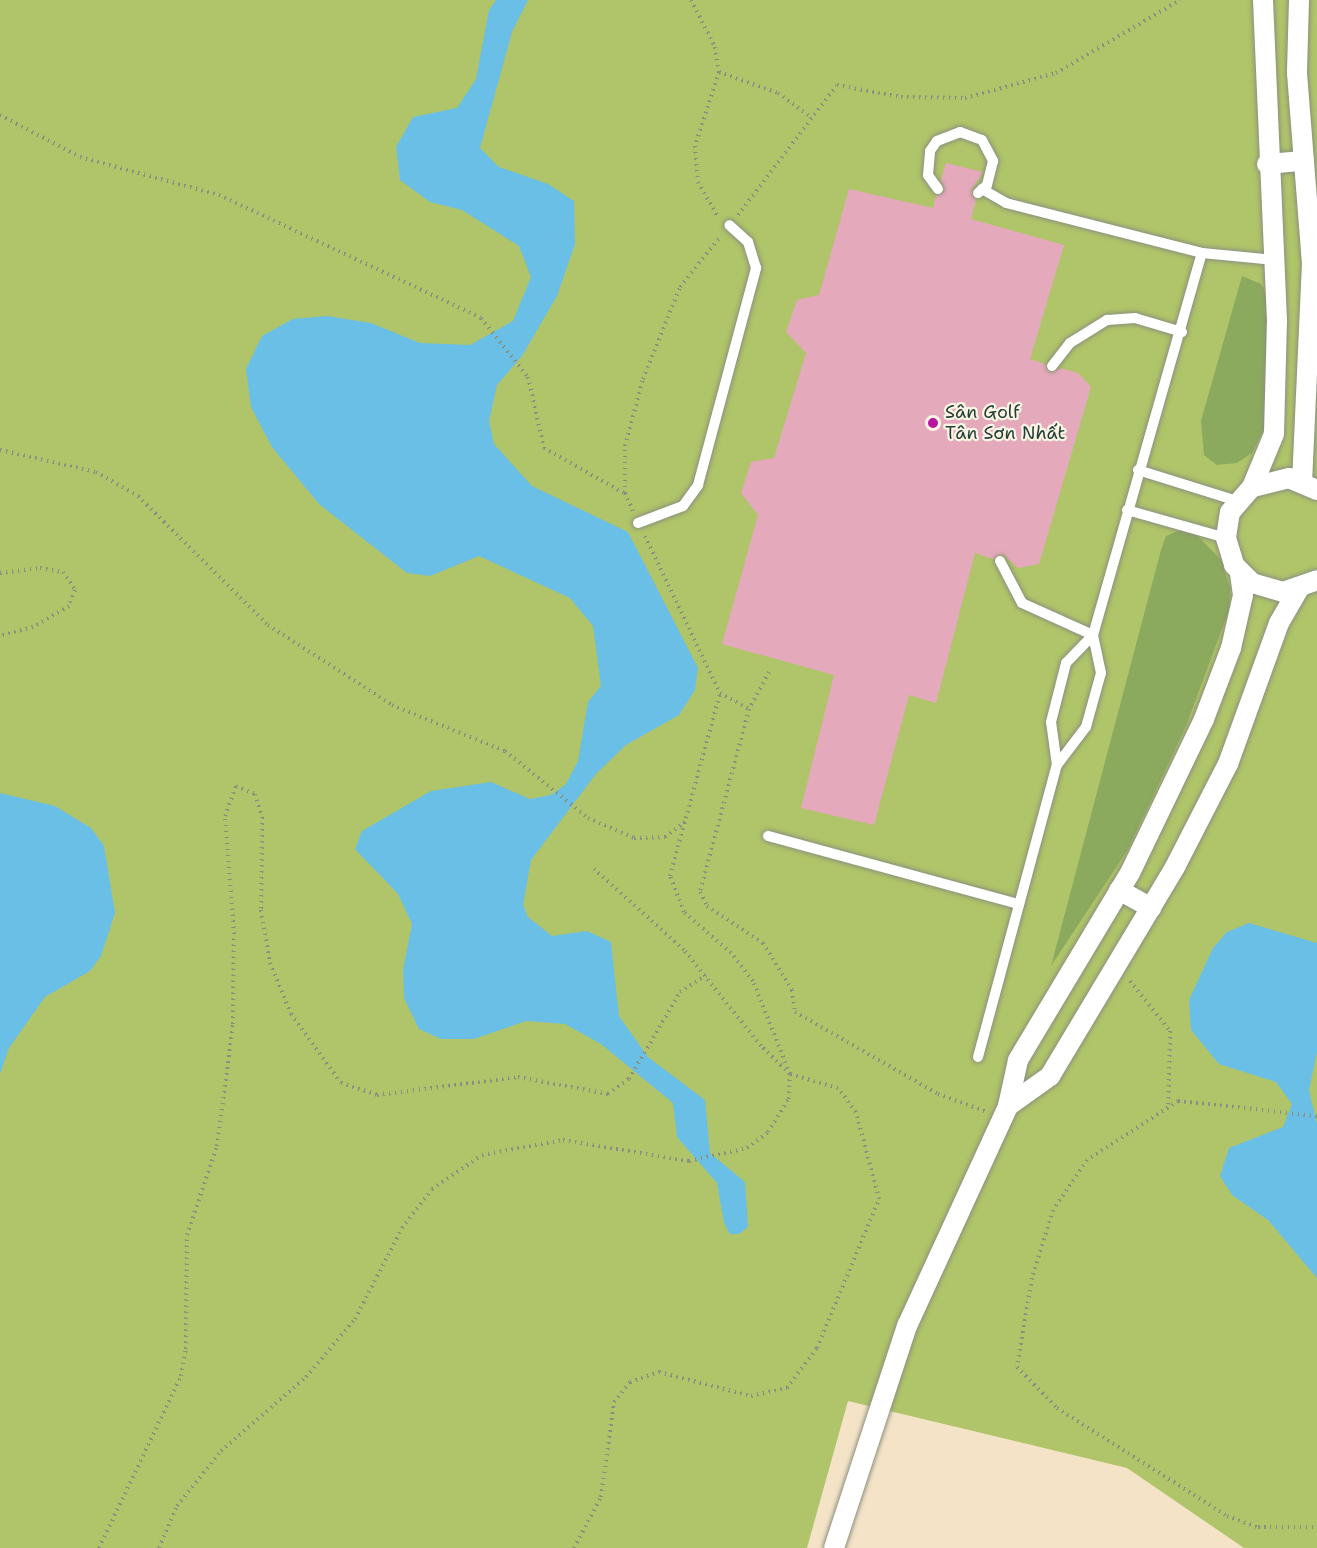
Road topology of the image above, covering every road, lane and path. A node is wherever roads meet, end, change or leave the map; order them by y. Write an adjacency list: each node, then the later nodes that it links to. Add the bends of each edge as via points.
1 (692, 0): 5 (path, via 715,47)
2 (1180, 0): 7 (path, via 1056,73 965,98 901,97 837,84)
3 (1263, 0): 9 (street)
4 (1299, 0): 8 (street, via 1297,73)
5 (719, 72): 7 (path, via 778,93); 11 (path, via 695,146 698,182)
6 (0, 115): 20 (path, via 80,157 219,195 481,318 528,377 544,448)
7 (812, 118): 11 (path)
8 (1304, 160): 9 (street); 18 (street, via 1312,263)
9 (1267, 164): 13 (street)
10 (938, 189): 12 (lane, via 928,175 930,151 937,141 960,132 977,137 990,150 992,173 980,191 1006,203)
11 (728, 228): 20 (path, via 680,287 643,379 625,446); 23 (lane, via 748,242 756,268 698,485 683,506)
12 (1202, 253): 13 (lane); 14 (lane)
13 (1275, 260): 19 (street, via 1274,434)
14 (1182, 332): 15 (lane, via 1135,318 1107,320 1070,343); 17 (lane)
15 (1052, 366)
16 (0, 450): 36 (path, via 96,472 138,496 268,626 392,705 505,751 588,818 634,838 665,837)
17 (1138, 470): 21 (lane); 22 (lane)
18 (1310, 486): 19 (street, via 1276,478)
19 (1252, 487): 21 (street)
20 (625, 493): 23 (path)
21 (1237, 501): 24 (street)
22 (1127, 510): 24 (lane); 30 (lane)
23 (638, 523): 33 (path)
24 (1226, 538): 27 (street)
25 (1000, 561): 30 (lane, via 1022,603)
26 (0, 573): 31 (path, via 40,568 63,572 75,590 69,606 33,627)
27 (1240, 573): 29 (street, via 1267,590); 39 (street, via 1242,595 1223,668 1160,815)
28 (1317, 580): 29 (street)
29 (1299, 590): 41 (street, via 1279,623 1228,764)
30 (1093, 635): 35 (lane, via 1098,684 1086,727); 35 (lane, via 1066,663 1051,722)
31 (0, 636)
32 (769, 672): 34 (path)
33 (720, 693): 34 (path); 36 (path)
34 (748, 709): 47 (path, via 702,876 700,892 707,906 763,942 792,990 795,1012 938,1094)
35 (1057, 765): 40 (lane)
36 (686, 820): 45 (path, via 670,876 684,912 731,953 753,981)
37 (768, 836): 40 (lane)
38 (594, 869): 43 (path, via 656,921)
39 (1119, 890): 41 (street); 47 (street, via 1023,1050)
40 (1019, 904): 44 (lane)
41 (1151, 908): 42 (street)
42 (1114, 971): 46 (path, via 1140,987 1170,1031); 47 (street, via 1050,1076)
43 (706, 975): 45 (path, via 761,1046); 50 (path, via 680,992 628,1079 618,1089 593,1095 518,1077 377,1095 341,1083 291,1014 270,963 261,910 262,817 255,794 236,786 225,816 234,934 233,1024 217,1146 187,1235 186,1349 181,1376)
44 (978, 1057)
45 (790, 1074): 51 (path, via 789,1099 768,1132 747,1148 689,1161 563,1140 482,1155 432,1189 402,1228 355,1319 306,1377 221,1451 177,1506); 52 (path, via 838,1088 856,1112 879,1199 817,1348 787,1388 751,1396 659,1372 630,1382 614,1402 601,1497)
46 (1168, 1107): 48 (path, via 1178,1101); 49 (path, via 1088,1161 1053,1210 1032,1278 1017,1367 1057,1408 1227,1516 1258,1527)
47 (1005, 1112): 53 (street, via 908,1326)
48 (1317, 1116)
49 (1317, 1527)
50 (99, 1548)
51 (159, 1548)
52 (574, 1548)
53 (834, 1548)

